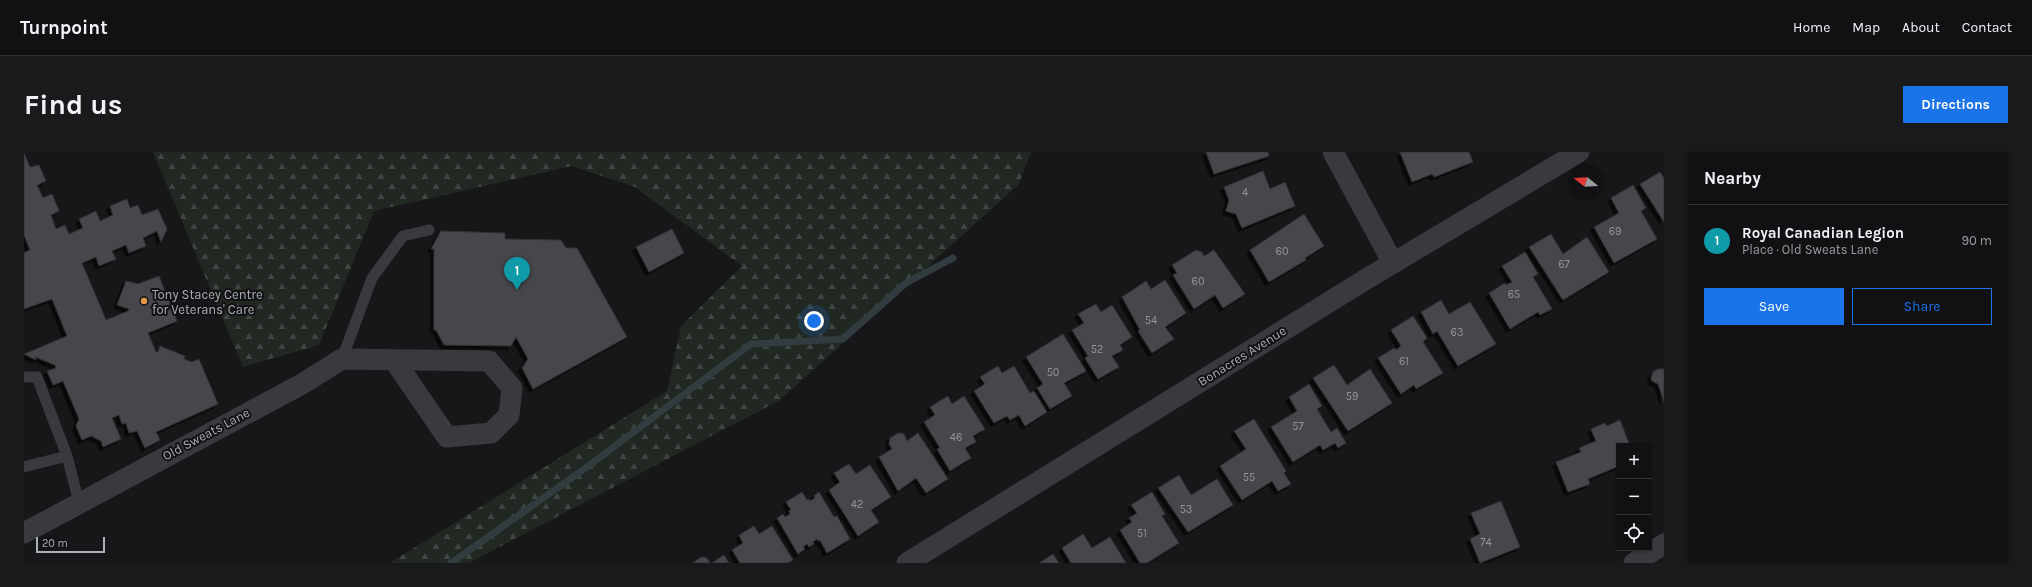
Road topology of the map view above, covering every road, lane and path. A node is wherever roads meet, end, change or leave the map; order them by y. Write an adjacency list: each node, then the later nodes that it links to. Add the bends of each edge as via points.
1 (1333, 152): 4 (street)
2 (1579, 152): 4 (street, Bonacres Avenue)
3 (429, 230): 5 (lane, via 403,236 372,278)
4 (1393, 263): 13 (street, Bonacres Avenue)
5 (342, 359): 6 (street); 10 (street, Old Sweats Lane, via 302,384)
6 (394, 360): 6 (street, via 447,437 491,433 509,415 512,388 489,361)
7 (24, 376): 8 (lane, via 37,377)
8 (67, 456): 9 (lane); 10 (lane)
9 (24, 467)
10 (79, 502): 11 (street, Old Sweats Lane)
11 (24, 533)
12 (1664, 544): 14 (street)
13 (907, 563)
14 (1634, 563)

